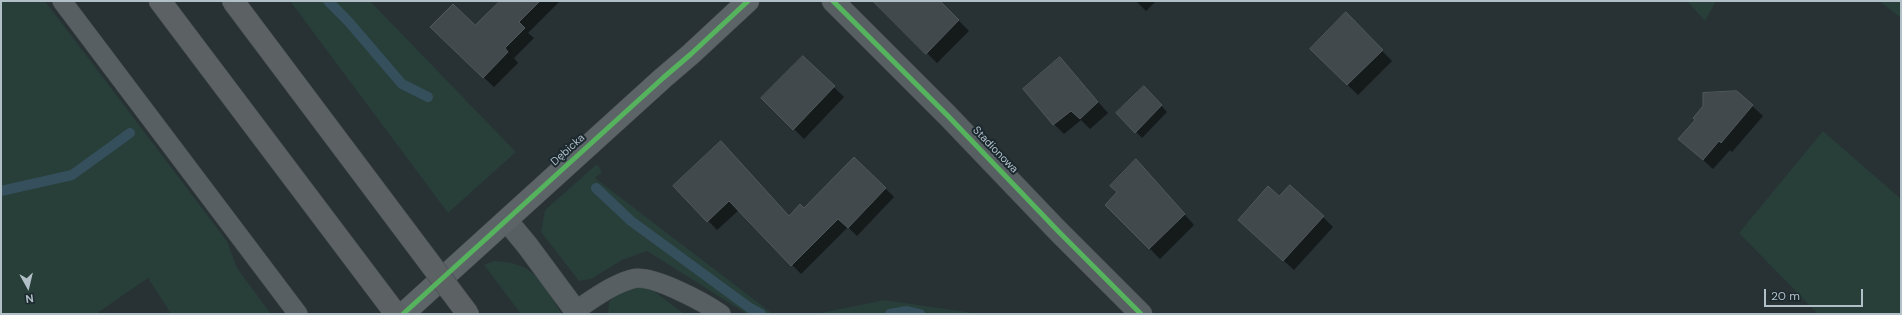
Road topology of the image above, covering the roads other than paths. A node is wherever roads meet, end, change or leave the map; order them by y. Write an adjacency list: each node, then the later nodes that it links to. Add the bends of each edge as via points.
1 (62, 1): 8 (lane)
2 (160, 1): 9 (highway)
3 (233, 1): 11 (highway, bridge)
4 (748, 1): 6 (street, Dębicka)
5 (833, 1): 13 (street, Stadionowa)
6 (507, 221): 7 (street); 10 (street, Dębicka)
7 (577, 312): 12 (lane, via 613,287 633,278 649,279 703,302)
8 (298, 314)
9 (396, 314)
10 (403, 314)
11 (468, 314)
12 (722, 314)
13 (1141, 314)

